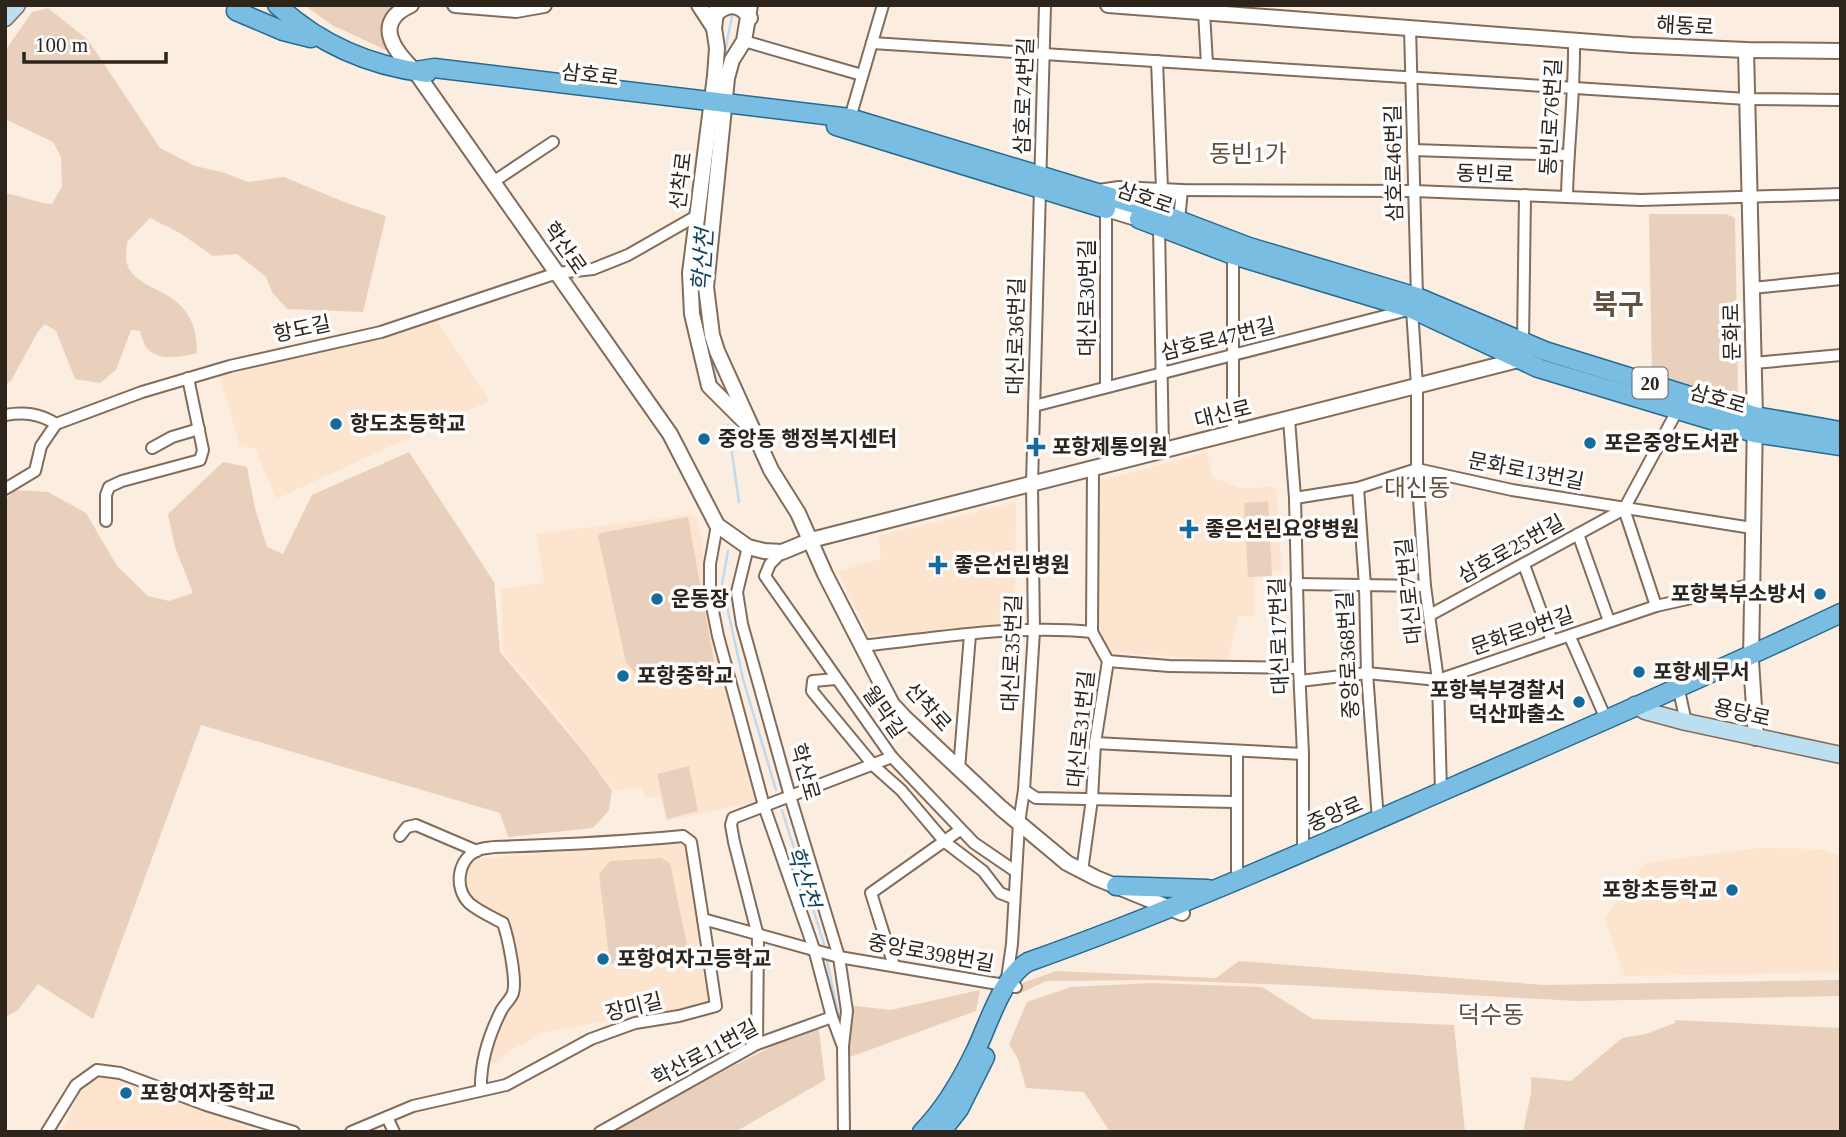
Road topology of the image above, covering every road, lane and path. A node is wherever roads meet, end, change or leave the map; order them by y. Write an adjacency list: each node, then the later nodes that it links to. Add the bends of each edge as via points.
1 (17, 5): 14 (main road)
2 (277, 5): 17 (main road, 삼호로)
3 (411, 5): 25 (street, 학산로, via 392,19 390,37 397,53)
4 (455, 5): 5 (street, via 516,9)
5 (544, 5)
6 (699, 5): 13 (street)
7 (883, 5): 19 (street)
8 (1045, 5): 22 (street, 삼호로74번길)
9 (1108, 5): 12 (street, 해동로)
10 (237, 7): 17 (main road, via 283,31)
11 (750, 12): 13 (street, via 731,6); 18 (street, 선착로)
12 (1204, 12): 15 (street, 해동로); 24 (street)
13 (716, 16): 31 (street, 선착로)
14 (5, 18)
15 (1410, 27): 16 (street, 해동로); 27 (street, 삼호로46번길)
16 (1574, 39): 20 (street, 해동로); 28 (street, 동빈로76번길)
17 (321, 40): 25 (main road, 삼호로, via 378,64)
18 (744, 41): 26 (street); 31 (street, 선착로, via 732,60)
19 (872, 43): 22 (street); 26 (street)
20 (1746, 50): 21 (street, 해동로); 29 (street, 문화로)
21 (1841, 51)
22 (1046, 54): 23 (street); 37 (street, 삼호로74번길)
23 (1157, 61): 24 (street); 38 (street)
24 (1207, 64): 27 (street)
25 (415, 71): 31 (main road, 삼호로, via 553,94); 36 (street, 학산로)
26 (862, 75): 32 (street)
27 (1412, 77): 28 (street); 34 (street, 삼호로46번길)
28 (1575, 87): 29 (street); 35 (street, 동빈로76번길)
29 (1747, 99): 30 (street); 44 (street, 문화로)
30 (1841, 100)
31 (718, 108): 32 (main road, 삼호로); 37 (main road, 삼호로, via 836,126); 48 (street, 선착로); 72 (street, 선착로, via 706,287 717,351)
32 (850, 118): 37 (main road, 삼호로)
33 (553, 142): 36 (street)
34 (1413, 150): 35 (street); 41 (street, 삼호로46번길)
35 (1568, 155): 45 (street, 동빈로76번길)
36 (493, 182): 52 (street, 학산로)
37 (1039, 182): 40 (main road, 삼호로); 46 (main road, 삼호로); 66 (street, 대신로36번길)
38 (1162, 189): 39 (street); 40 (street)
39 (1182, 190): 41 (street, 동빈로); 47 (street, 동빈로); 49 (street)
40 (1092, 191): 47 (main road, 삼호로)
41 (1414, 191): 43 (street, 동빈로); 55 (street, 삼호로46번길)
42 (1841, 194): 44 (street, 동빈로)
43 (1525, 195): 45 (street, 동빈로); 56 (street)
44 (1750, 195): 45 (street, 동빈로, via 1641,200); 54 (street, 문화로)
45 (1567, 196)
46 (1107, 209): 47 (street, 삼호로); 65 (street, 대신로30번길)
47 (1142, 213): 49 (main road, 삼호로); 50 (main road, 삼호로)
48 (698, 215): 52 (street, 항도길, via 616,260 593,269); 72 (street, 선착로, via 690,272 700,355 709,386)
49 (1179, 220): 55 (main road, 삼호로)
50 (1158, 226): 51 (main road, 삼호로); 62 (street)
51 (1233, 255): 55 (main road, 삼호로); 58 (street)
52 (557, 273): 63 (street, 항도길, via 381,332); 87 (street, 학산로, via 670,434)
53 (1841, 279): 54 (street)
54 (1752, 288): 61 (street, 문화로)
55 (1414, 303): 56 (main road, 삼호로); 58 (street, 삼호로47번길); 60 (main road, 삼호로); 64 (street, 삼호로46번길)
56 (1523, 342): 57 (main road, 삼호로)
57 (1545, 351): 60 (street, 대신로); 71 (main road, 삼호로 / 20)
58 (1233, 355): 62 (street, 삼호로47번길); 75 (street)
59 (1841, 355): 61 (street)
60 (1520, 360): 64 (street, 대신로); 67 (main road, 삼호로)
61 (1754, 363): 71 (street, 문화로)
62 (1162, 373): 65 (street, 삼호로47번길); 78 (street)
63 (188, 378): 70 (street, 항도길); 73 (street)
64 (1417, 386): 69 (street, 대신로); 80 (street, 대신로7번길)
65 (1106, 387): 66 (street, 삼호로47번길)
66 (1034, 406): 81 (street, 대신로36번길)
67 (1677, 411): 71 (main road, 삼호로); 85 (street)
68 (5, 415): 70 (street, via 22,412)
69 (1289, 419): 75 (street, 대신로); 84 (street, 대신로17번길)
70 (56, 424): 83 (street, via 41,446 35,471)
71 (1754, 425): 74 (main road, 삼호로 / 20); 76 (main road, 삼호로 / 20); 88 (street, 문화로)
72 (751, 428): 90 (street, 선착로)
73 (199, 429): 77 (street); 86 (street, via 200,460 109,487)
74 (1841, 431)
75 (1233, 433): 78 (street, 대신로)
76 (1841, 446)
77 (152, 448)
78 (1163, 451): 79 (street, 대신로)
79 (1093, 469): 81 (street, 대신로); 104 (street, 대신로31번길)
80 (1417, 469): 82 (street); 85 (street, 문화로13번길); 97 (street, 대신로7번길)
81 (1032, 484): 90 (street, 대신로); 103 (street, 대신로35번길)
82 (1358, 488): 84 (street); 96 (street, 중앙로368번길)
83 (5, 489)
84 (1295, 498): 94 (street, 대신로17번길)
85 (1624, 509): 88 (street, 문화로13번길); 89 (street, 삼호로25번길); 98 (street)
86 (106, 521)
87 (718, 525): 91 (street, 학산로); 133 (street, 학산로, via 710,564 710,596)
88 (1752, 528): 95 (street, 문화로)
89 (1578, 534): 93 (street, 삼호로25번길); 101 (street)
90 (811, 540): 92 (street, 대신로); 108 (street, 선착로)
91 (748, 547): 92 (street); 130 (street, 학산로, via 737,592 742,624)
92 (782, 552): 113 (street, 월막길, via 765,576)
93 (1524, 565): 100 (street, 삼호로25번길); 107 (street)
94 (1296, 584): 96 (street); 111 (street, 대신로17번길)
95 (1754, 584): 98 (street, 문화로9번길); 109 (street, 문화로)
96 (1365, 586): 97 (street); 112 (street, 중앙로368번길)
97 (1425, 586): 100 (street, 대신로7번길)
98 (1656, 606): 101 (street, 문화로9번길)
99 (1841, 612): 109 (main road, 중앙로)
100 (1430, 615): 115 (street, 대신로7번길)
101 (1609, 621): 106 (street, 문화로9번길)
102 (1841, 622): 109 (main road, 중앙로)
103 (1034, 631): 104 (street); 105 (street); 128 (street, 대신로35번길)
104 (1092, 632): 110 (street, 대신로31번길)
105 (970, 635): 108 (street); 127 (street)
106 (1570, 637): 107 (street, 문화로9번길); 118 (street)
107 (1552, 641): 115 (street, 문화로9번길)
108 (861, 646): 127 (street, 선착로, via 892,704)
109 (1752, 658): 116 (main road, 중앙로); 117 (main road, 중앙로); 120 (street, 문화로)
110 (1108, 661): 111 (street); 121 (street, 대신로31번길)
111 (1298, 668): 114 (street, 대신로17번길)
112 (1367, 673): 114 (street, 문화로9번길); 115 (street, 문화로9번길); 134 (street, 중앙로368번길)
113 (836, 679): 125 (street, 월막길); 126 (street, via 813,681 812,691)
114 (1300, 681): 123 (street, 대신로17번길)
115 (1438, 681): 129 (street, 대신로7번길)
116 (1680, 695): 117 (main road, 중앙로); 119 (street)
117 (1640, 708): 118 (main road, 중앙로); 119 (main road, 용당로); 147 (main road, 중앙로)
118 (1606, 719): 129 (main road, 중앙로)
119 (1686, 722): 120 (main road, 용당로)
120 (1756, 738): 124 (main road, 용당로)
121 (1095, 743): 122 (street); 131 (street, 대신로31번길)
122 (1237, 751): 123 (street); 132 (street)
123 (1303, 754): 140 (street, 대신로17번길)
124 (1841, 755)
125 (892, 757): 126 (street); 136 (street, 월막길)
126 (874, 765): 130 (street); 138 (street)
127 (959, 769): 135 (street, 선착로)
128 (1024, 790): 131 (street, via 1036,798); 135 (street, 대신로35번길)
129 (1441, 792): 134 (main road, 중앙로)
130 (790, 796): 133 (street); 151 (street, 학산로)
131 (1092, 799): 132 (street); 142 (street, 대신로31번길)
132 (1235, 803): 143 (street)
133 (764, 806): 149 (street, via 733,818 731,825); 150 (street, 학산로)
134 (1378, 820): 140 (main road, 중앙로)
135 (1019, 823): 141 (street, 대신로35번길); 142 (street, 선착로)
136 (960, 830): 138 (street); 141 (street, 월막길)
137 (400, 836): 139 (street, via 416,825)
138 (945, 842): 146 (street, via 984,871 1000,893); 152 (street, via 871,893)
139 (477, 850): 148 (street, via 683,836 691,842); 157 (street, via 466,859 459,883 469,903 503,923 513,981 513,994 496,1020 485,1051)
140 (1303, 852): 143 (main road, 중앙로)
141 (1015, 871): 146 (street, 대신로35번길)
142 (1083, 871): 144 (street, 선착로)
143 (1237, 880): 145 (main road, 중앙로)
144 (1116, 886): 145 (main road); 147 (street, 선착로)
145 (1215, 889): 147 (main road, 중앙로)
146 (1013, 898): 153 (street, 대신로35번길)
147 (1176, 911): 153 (main road, 중앙로, via 1035,967)
148 (703, 919): 149 (street); 157 (street, 장미길, via 716,1006 635,1023 591,1039 506,1085)
149 (758, 936): 150 (street); 155 (street)
150 (814, 949): 151 (street); 154 (street, 학산로)
151 (839, 957): 152 (street, 중앙로398번길); 156 (street, 학산로, via 847,1011)
152 (894, 966): 153 (street, 중앙로398번길)
153 (1011, 986): 165 (main road, 중앙로, via 945,1105); 166 (main road, 중앙로, via 958,1109)
154 (832, 1017): 155 (street, 학산로11번길); 156 (street, 학산로)
155 (757, 1044): 163 (street, 학산로11번길)
156 (843, 1046): 164 (street, 학산로)
157 (481, 1090): 158 (street, 장미길)
158 (387, 1117): 161 (street, 장미길); 162 (street)
159 (47, 1132): 160 (street, via 76,1085 97,1070 120,1073)
160 (294, 1132)
161 (351, 1132)
162 (394, 1132)
163 (600, 1132)
164 (844, 1132)
165 (922, 1132)
166 (941, 1132)

